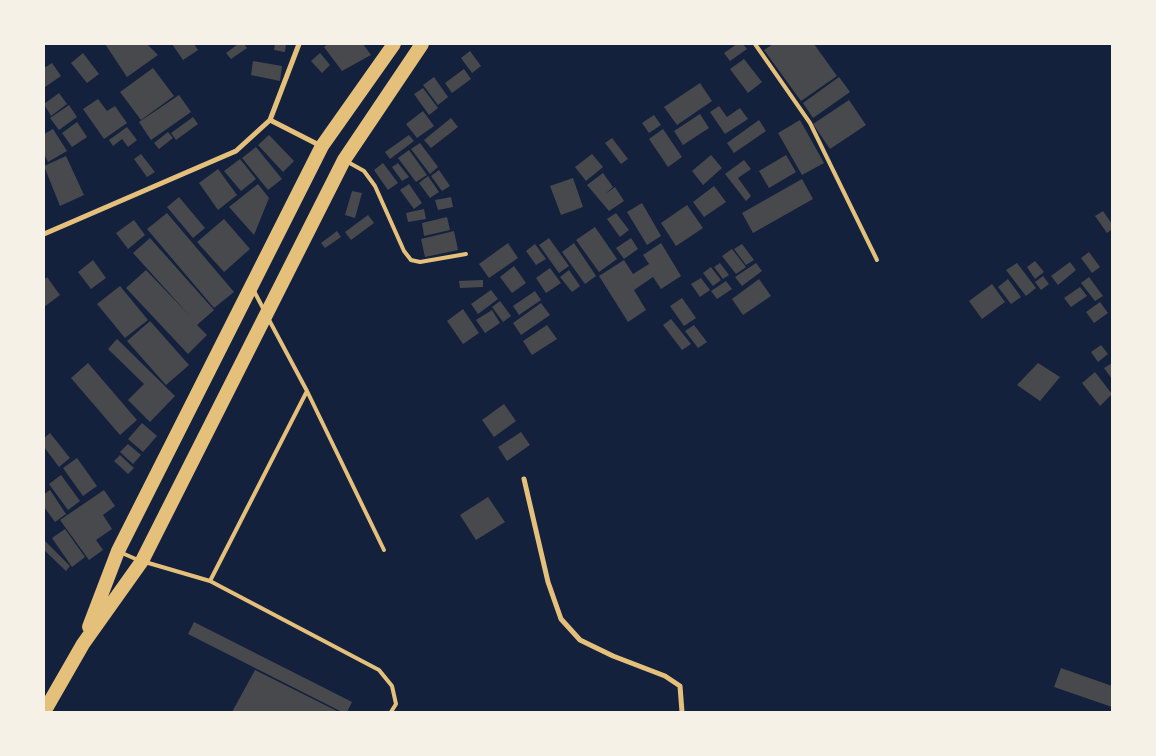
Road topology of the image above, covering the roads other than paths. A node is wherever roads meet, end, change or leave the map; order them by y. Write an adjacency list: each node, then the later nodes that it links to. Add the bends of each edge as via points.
1 (299, 44): 5 (street)
2 (394, 44): 6 (highway)
3 (422, 44): 7 (highway)
4 (755, 44): 10 (lane, via 810,123)
5 (270, 120): 6 (street); 8 (street, via 236,151)
6 (322, 146): 11 (highway)
7 (344, 160): 9 (lane, via 364,171 375,186 411,260 420,262); 12 (highway)
8 (44, 234)
9 (466, 254)
10 (877, 260)
11 (252, 287): 12 (lane); 16 (highway)
12 (267, 315): 13 (lane); 17 (highway)
13 (307, 391): 15 (lane); 18 (lane)
14 (524, 480): 22 (street, via 548,582 561,619 580,640 665,676 680,686)
15 (384, 550)
16 (118, 551): 17 (lane); 19 (highway)
17 (142, 562): 18 (lane); 19 (highway)
18 (210, 581): 21 (lane, via 379,670 392,686 396,704)
19 (83, 644): 20 (highway)
20 (44, 712)
21 (391, 712)
22 (682, 712)

